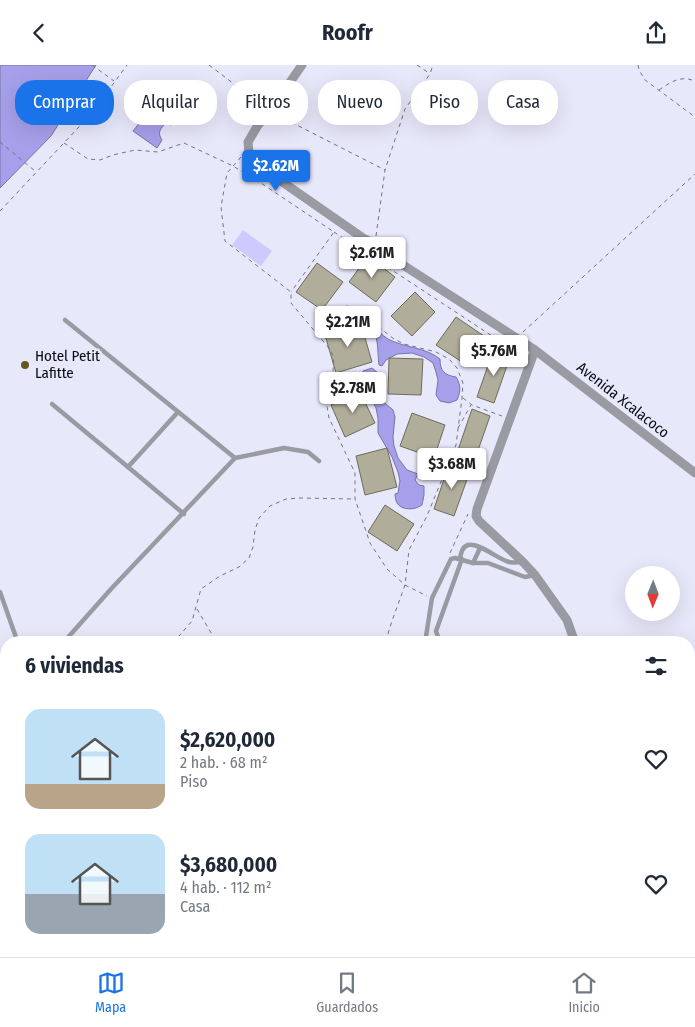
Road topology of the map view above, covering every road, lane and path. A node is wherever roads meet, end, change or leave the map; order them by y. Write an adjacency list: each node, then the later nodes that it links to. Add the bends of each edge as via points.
1 (92, 65): 11 (path)
2 (127, 65): 11 (path)
3 (209, 65): 9 (path)
4 (302, 65): 10 (street)
5 (417, 65): 8 (path)
6 (433, 65): 8 (path)
7 (638, 65): 13 (path, via 645,81)
8 (430, 74): 21 (path, via 404,109)
9 (229, 80)
10 (292, 80)
11 (115, 81): 18 (path, via 92,113)
12 (695, 81): 13 (path, via 674,80)
13 (658, 90): 14 (path)
14 (695, 117)
15 (258, 125): 19 (street, via 248,142)
16 (297, 125): 21 (path)
17 (0, 142): 22 (path)
18 (64, 143): 20 (path, via 88,159 100,160 135,151 158,152 184,143); 22 (path)
19 (249, 153): 20 (path, via 240,157); 26 (street, Avenida Xcalacoco, via 256,163 363,239)
20 (233, 166): 25 (path); 27 (path, via 227,173 222,207 225,241)
21 (385, 170): 26 (path)
22 (36, 171): 24 (path)
23 (695, 174): 30 (path)
24 (0, 211)
25 (334, 232): 27 (path); 32 (path)
26 (375, 244): 30 (street, Avenida Xcalacoco)
27 (291, 292): 43 (path, via 292,303 334,357 326,401 329,417 355,473)
28 (346, 306): 33 (path, via 367,313 394,339 449,359 463,383)
29 (65, 320): 36 (lane)
30 (517, 337): 31 (street, Avenida Xcalacoco)
31 (535, 349): 42 (street, Avenida Xcalacoco); 49 (street, via 476,509 479,521)
32 (523, 360)
33 (462, 397): 35 (path); 38 (path)
34 (52, 404): 41 (lane)
35 (472, 405): 37 (path); 38 (path)
36 (178, 412): 39 (lane); 41 (lane)
37 (504, 417)
38 (458, 428): 52 (path, via 456,445 427,517 409,550)
39 (235, 458): 40 (lane, via 284,448 308,452); 44 (lane)
40 (319, 461)
41 (128, 467): 44 (lane)
42 (695, 473)
43 (355, 499): 52 (path, via 370,543 387,569); 55 (path, via 286,499 270,506 260,518 249,558 201,589)
44 (184, 513): 57 (lane)
45 (468, 513): 47 (path)
46 (480, 548): 48 (lane, via 466,546); 49 (lane, via 510,562); 50 (lane)
47 (449, 555)
48 (461, 559): 50 (lane); 61 (lane, via 451,559 432,599); 62 (lane, via 436,631)
49 (523, 562): 51 (street)
50 (473, 563): 51 (lane, via 488,563 525,577)
51 (534, 575): 63 (street, via 567,619)
52 (405, 585): 54 (path); 60 (path)
53 (0, 592): 56 (lane)
54 (430, 597)
55 (196, 607): 58 (path, via 192,621); 59 (path)
56 (16, 636)
57 (69, 636)
58 (179, 636)
59 (213, 636)
60 (387, 636)
61 (426, 636)
62 (438, 636)
63 (573, 636)

